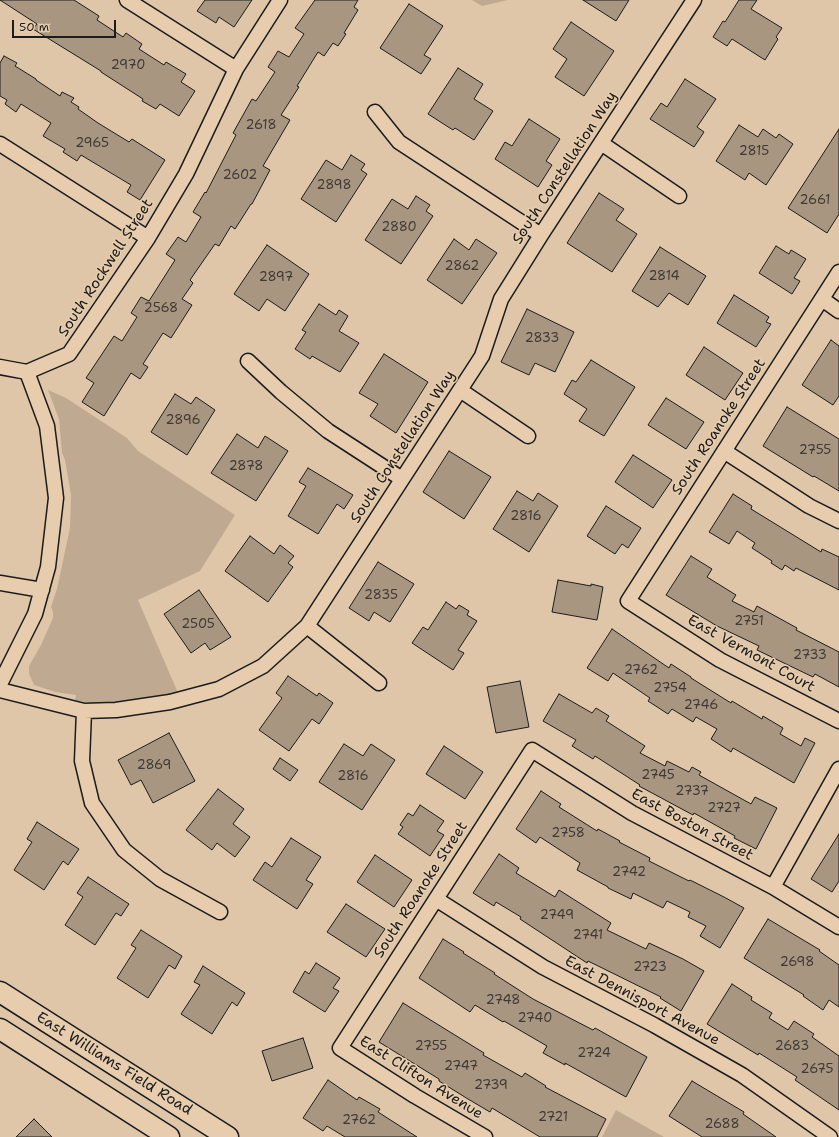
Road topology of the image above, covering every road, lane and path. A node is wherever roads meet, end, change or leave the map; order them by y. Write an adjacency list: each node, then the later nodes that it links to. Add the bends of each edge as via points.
1 (128, 0): 4 (street)
2 (280, 0): 4 (street, South Rockwell Street)
3 (694, 0): 6 (street, South Constellation Way)
4 (236, 69): 10 (street, South Rockwell Street, via 186,174)
5 (374, 112): 9 (street, via 399,142)
6 (601, 143): 8 (street); 9 (street, South Constellation Way)
7 (0, 144): 10 (street)
8 (679, 196)
9 (541, 235): 17 (street, South Constellation Way, via 501,299 482,356)
10 (148, 238): 16 (street, South Rockwell Street, via 69,354)
11 (839, 272): 12 (street, South Roanoke Street)
12 (822, 299): 13 (street); 19 (street, South Roanoke Street)
13 (839, 311)
14 (248, 361): 20 (street, via 328,431)
15 (0, 367): 16 (street)
16 (27, 372): 23 (street, via 47,426 56,498 48,567)
17 (460, 390): 18 (street); 20 (street, South Constellation Way)
18 (528, 436)
19 (724, 451): 21 (street, via 809,506); 24 (street, South Roanoke Street)
20 (402, 479): 25 (street, South Constellation Way)
21 (839, 522)
22 (0, 583): 23 (street)
23 (42, 590): 27 (street, via 35,614)
24 (628, 600): 30 (street, East Vermont Court, via 720,660)
25 (307, 626): 26 (street); 29 (street, South Constellation Way, via 263,666 219,689 170,702 116,710)
26 (379, 683)
27 (0, 684)
28 (0, 690): 29 (street, South Constellation Way)
29 (84, 711): 35 (street, via 82,761 92,803 124,850 160,879)
30 (839, 721)
31 (532, 750): 33 (street, East Boston Street, via 632,813); 34 (street, South Roanoke Street)
32 (839, 769): 33 (street)
33 (773, 887): 36 (street, East Boston Street)
34 (436, 899): 39 (street, South Roanoke Street); 43 (street, East Dennisport Avenue, via 543,967 742,1075)
35 (220, 912)
36 (839, 927)
37 (0, 992): 41 (main road, East Williams Field Road)
38 (0, 1029): 40 (main road, East Williams Field Road)
39 (340, 1048): 42 (street, East Clifton Avenue)
40 (169, 1137)
41 (228, 1137)
42 (485, 1137)
43 (830, 1137)

